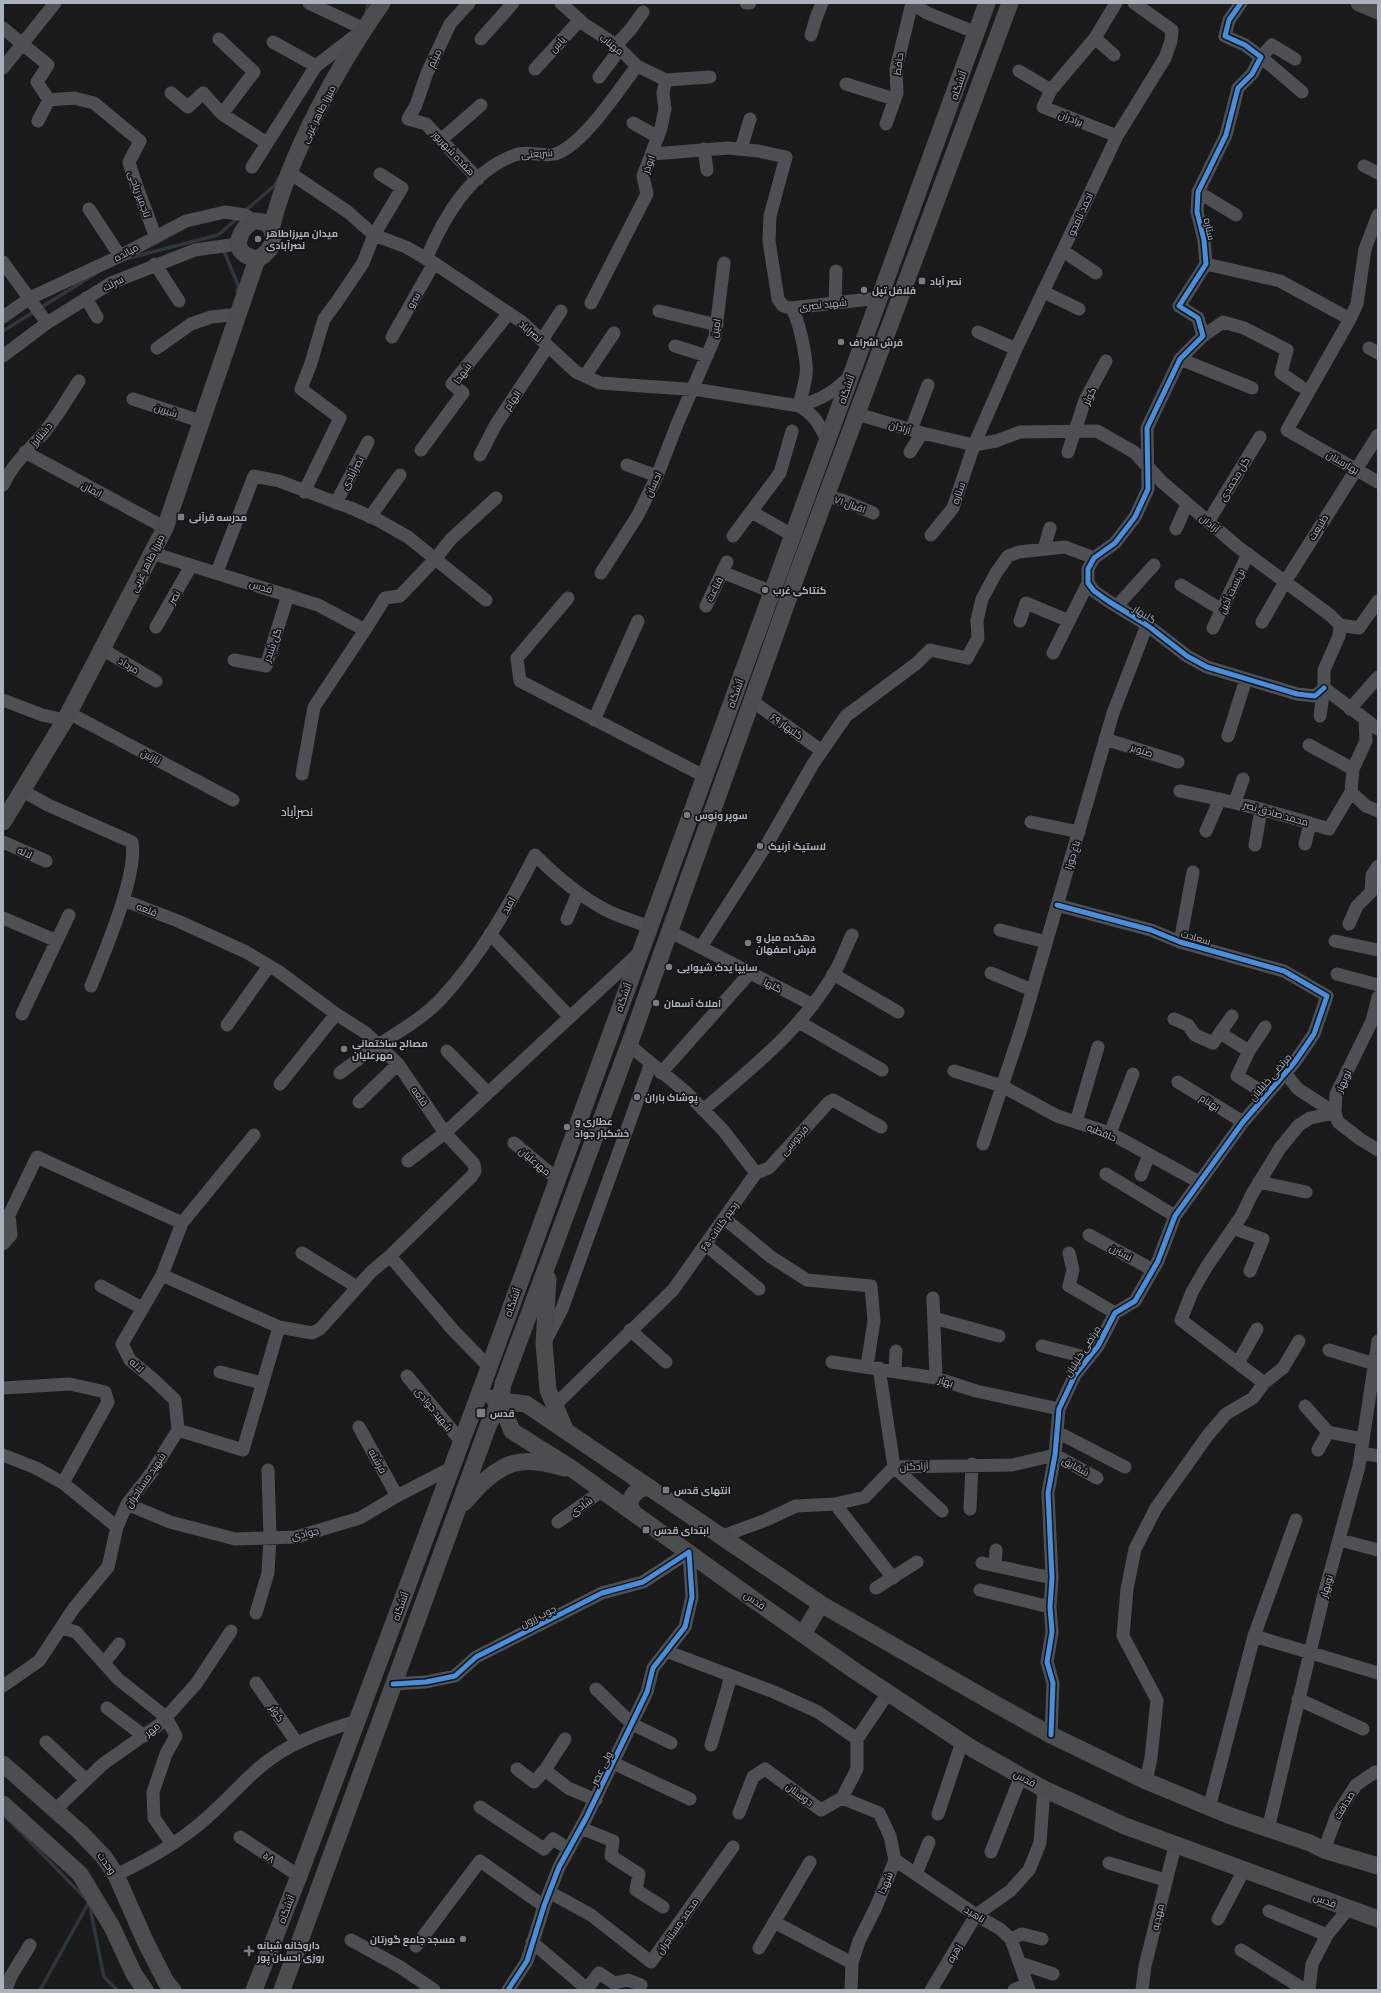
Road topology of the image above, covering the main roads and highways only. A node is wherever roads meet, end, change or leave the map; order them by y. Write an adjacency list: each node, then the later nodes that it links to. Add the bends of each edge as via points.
1 (372, 3): 7 (main road, میرزا طاهر غربی)
2 (382, 3): 7 (main road, میرزا طاهر غربی)
3 (988, 3): 10 (main road, آتشگاه)
4 (1010, 3): 11 (main road, آتشگاه)
5 (1359, 3): 6 (main road)
6 (1378, 11)
7 (364, 29): 8 (main road, میرزا طاهر غربی, via 310,124 278,201)
8 (254, 220): 9 (main road, via 242,232); 9 (main road, میرزا طاهر غربی, via 273,243 270,251)
9 (246, 252): 12 (main road, میرزا طاهر غربی, via 248,284 165,528 67,716)
10 (712, 755): 11 (main road); 14 (main road, آتشگاه)
11 (730, 762): 13 (main road, آتشگاه, via 630,1045)
12 (3, 822)
13 (549, 1260): 15 (main road, آتشگاه, via 503,1384); 16 (main road, via 544,1343 548,1390)
14 (480, 1392): 15 (main road); 29 (main road, آتشگاه)
15 (500, 1401): 16 (main road, via 526,1404); 17 (main road, قدس, via 512,1431); 19 (main road, آتشگاه)
16 (565, 1429): 18 (main road)
17 (574, 1470): 19 (main road, via 547,1463 520,1462 497,1471 475,1489); 20 (main road, قدس)
18 (649, 1487): 20 (main road, via 640,1488 632,1495 629,1504); 21 (main road)
19 (456, 1512): 30 (main road, آتشگاه)
20 (633, 1512): 22 (main road, قدس)
21 (821, 1604): 22 (main road); 25 (main road, via 1051,1735 1146,1781 1209,1808 1324,1850)
22 (803, 1634): 26 (main road, قدس, via 962,1742 1044,1789 1175,1846)
23 (4, 1766): 28 (main road, وحدت, via 104,1857 116,1875 146,1943)
24 (3, 1804): 27 (main road, via 80,1874 112,1927 134,1974)
25 (1378, 1866)
26 (1378, 1920)
27 (145, 1990)
28 (172, 1990)
29 (254, 1990)
30 (282, 1990)

